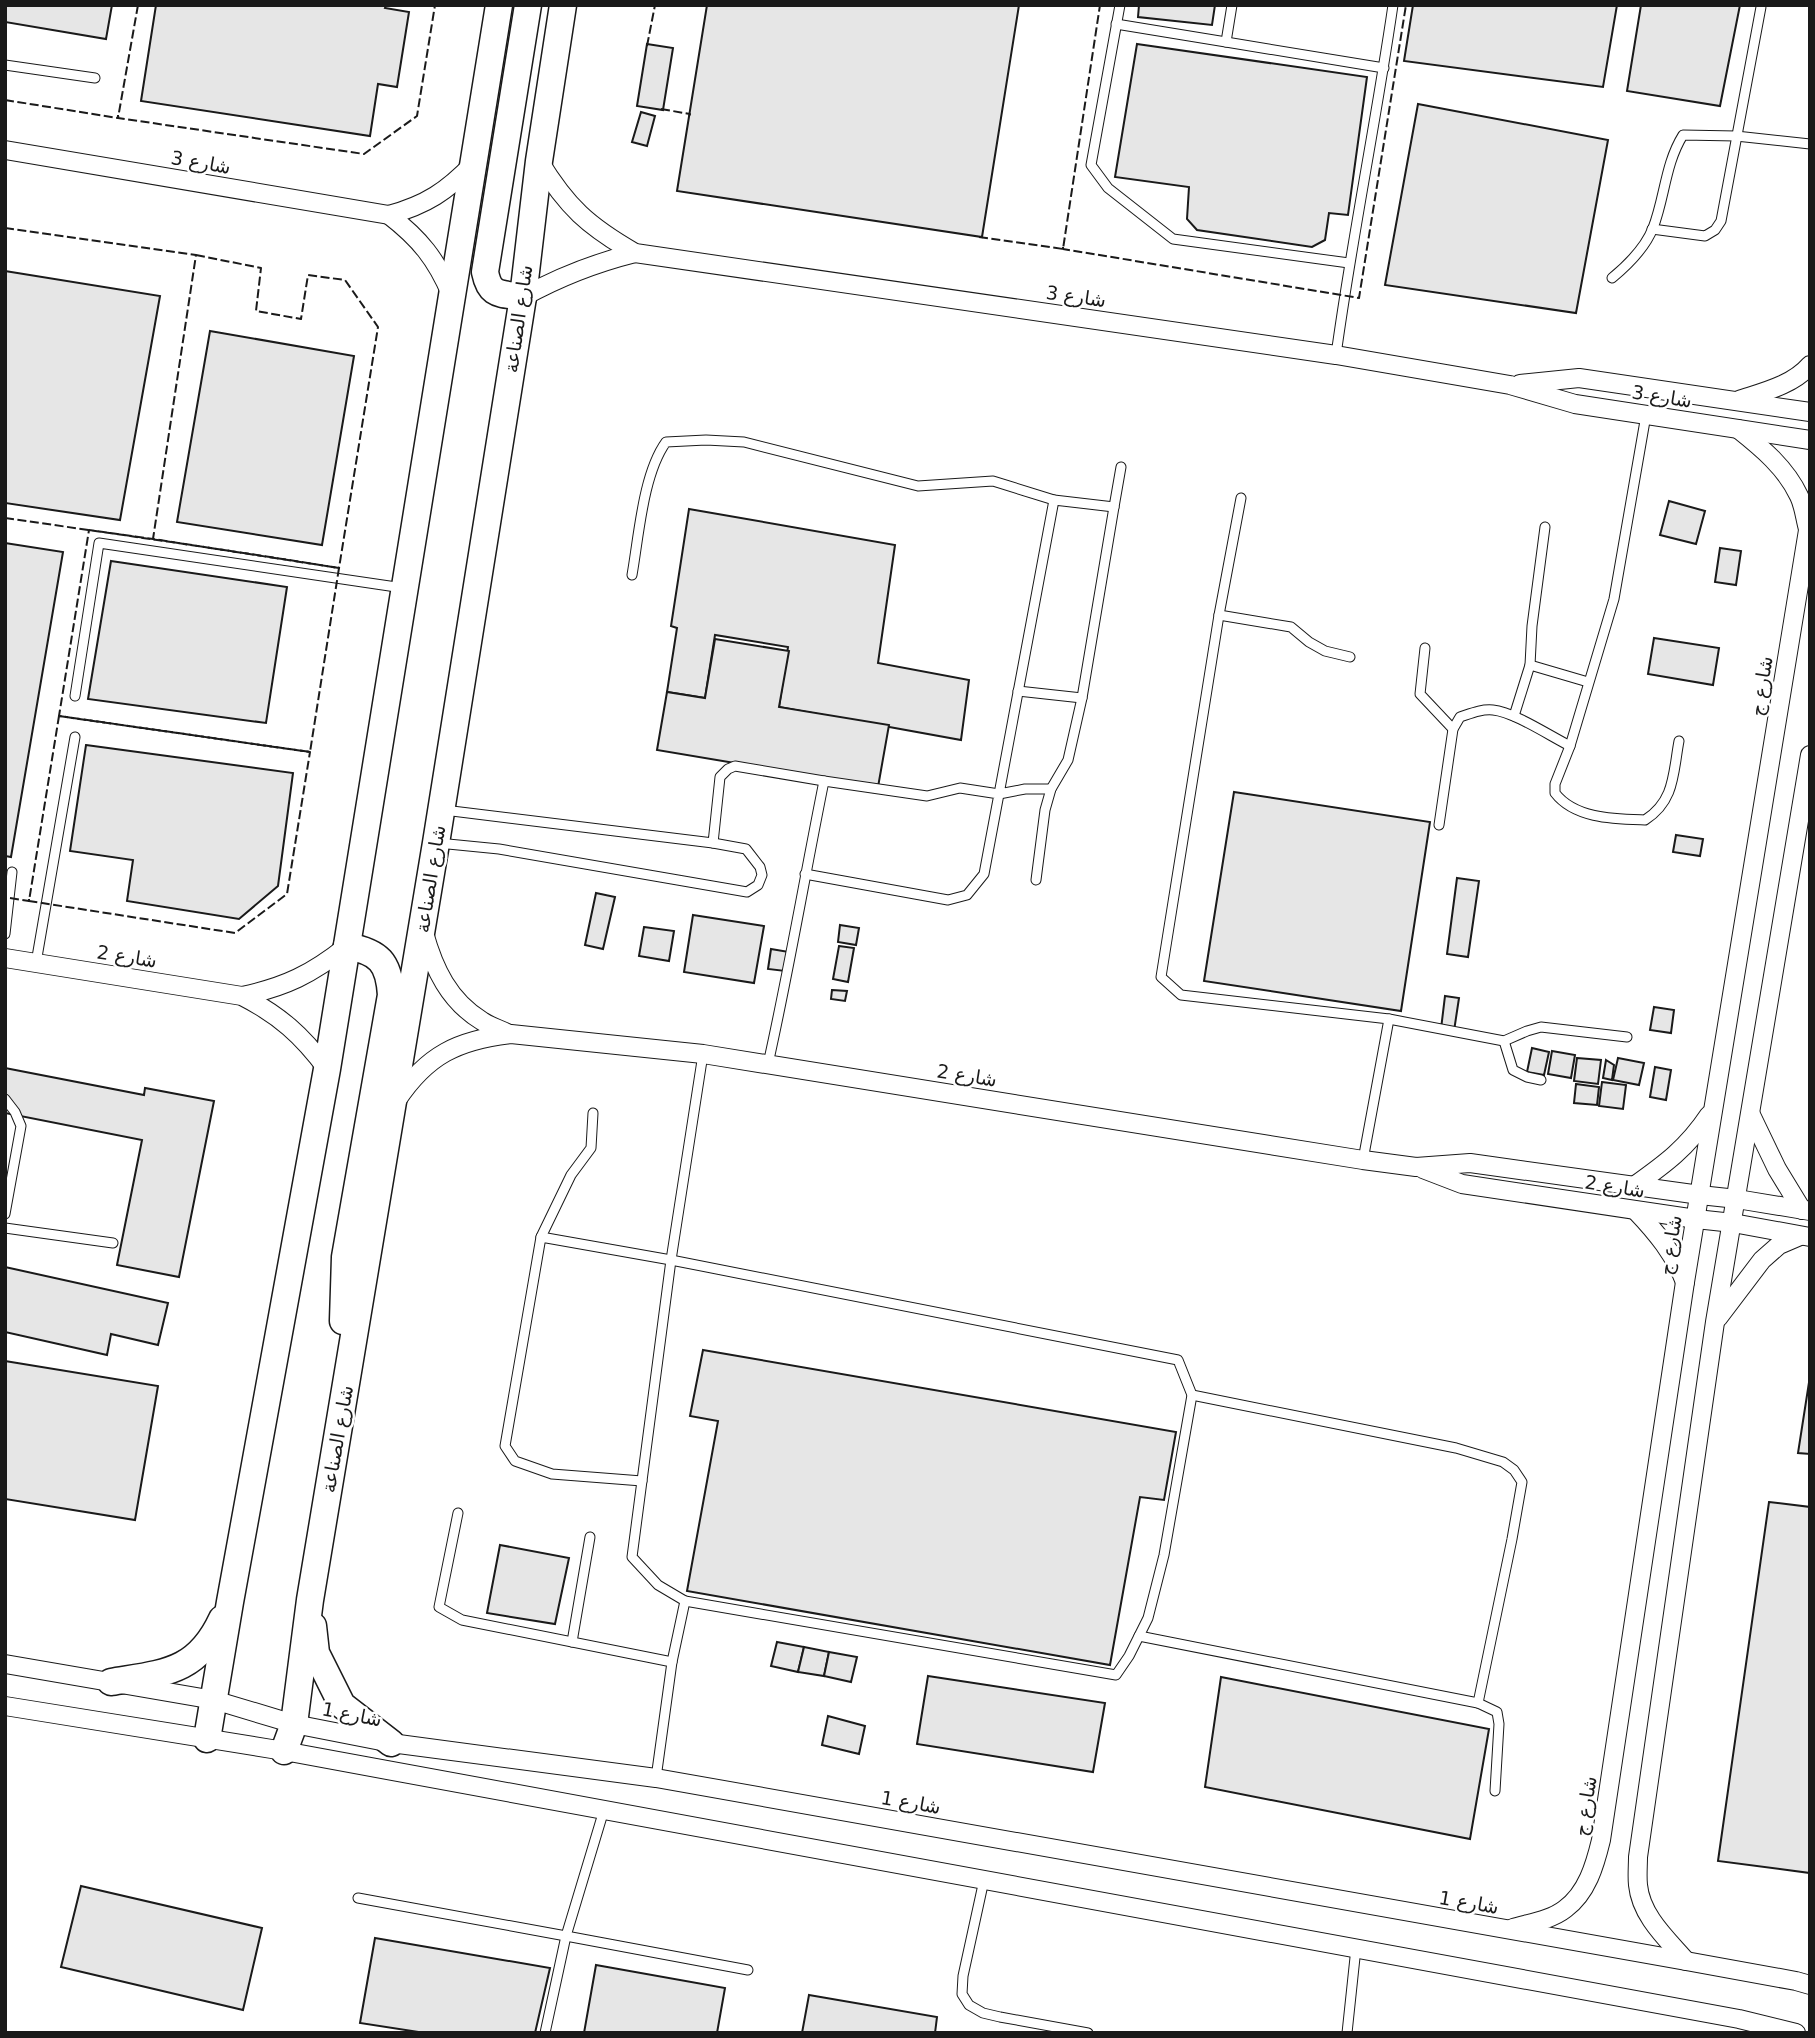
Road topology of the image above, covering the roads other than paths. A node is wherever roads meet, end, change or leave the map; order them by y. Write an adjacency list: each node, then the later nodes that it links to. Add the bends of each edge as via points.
1 (499, 5): 17 (street)
2 (528, 5): 24 (street, via 485,272 488,285 497,293)
3 (563, 5): 16 (street, شارع الصناعة)
4 (1120, 5): 8 (lane)
5 (1232, 5): 9 (lane)
6 (1393, 5): 11 (lane)
7 (1761, 7): 13 (lane)
8 (1116, 24): 9 (lane); 21 (lane, via 1091,165 1108,188 1173,239)
9 (1226, 42): 11 (lane)
10 (5, 65): 12 (lane)
11 (1384, 68): 21 (lane)
12 (95, 78)
13 (1737, 136): 14 (lane); 19 (lane, via 1683,135 1673,151); 19 (lane, via 1721,220 1715,230 1705,236)
14 (1810, 144)
15 (5, 150): 18 (street, شارع 3)
16 (539, 161): 20 (street, شارع 3, via 579,215); 24 (street, شارع الصناعة)
17 (473, 164): 18 (street, شارع 3, via 436,197); 23 (street)
18 (389, 215): 23 (street, via 427,250)
19 (1652, 229): 22 (lane, via 1631,262)
20 (635, 253): 24 (street, شارع 3, via 588,266); 25 (street, شارع 3)
21 (1349, 263): 25 (lane)
22 (1612, 278)
23 (451, 295): 40 (street)
24 (523, 297): 58 (street, شارع الصناعة)
25 (1336, 355): 27 (street, شارع 3)
26 (1810, 365): 28 (street, via 1773,388)
27 (1510, 385): 28 (street, شارع 3, via 1579,378); 30 (street, شارع 3, via 1575,404)
28 (1737, 401): 29 (street, شارع 3)
29 (1810, 412)
30 (1646, 415): 31 (street, شارع 3); 45 (lane, via 1614,599)
31 (1738, 429): 32 (street, شارع 3); 37 (street, via 1787,475)
32 (1810, 440)
33 (1121, 467): 36 (lane)
34 (1241, 498): 41 (lane)
35 (1054, 500): 36 (lane); 39 (lane, via 993,481 918,486 744,442 666,442 650,471); 46 (lane)
36 (1114, 507): 48 (lane)
37 (1809, 524): 81 (street, شارع ج)
38 (1545, 527): 44 (lane)
39 (632, 575)
40 (404, 588): 47 (lane, via 99,543); 67 (street)
41 (1219, 615): 43 (lane, via 1292,627 1325,651); 71 (lane, via 1161,977 1181,995)
42 (1425, 648): 50 (lane, via 1420,694)
43 (1350, 657)
44 (1531, 665): 45 (lane); 49 (lane)
45 (1588, 682): 53 (lane)
46 (1018, 691): 48 (lane); 57 (lane)
47 (75, 696)
48 (1083, 698): 56 (lane, via 1068,760)
49 (1514, 716): 50 (lane, via 1479,710 1460,717); 53 (lane)
50 (1453, 729): 59 (lane)
51 (75, 737): 69 (lane)
52 (1679, 741): 53 (lane, via 1670,793 1662,807 1645,820 1585,814 1560,799 1555,784)
53 (1570, 746)
54 (1810, 755): 83 (street)
55 (824, 781): 57 (lane, via 927,796 960,788); 61 (lane, via 734,766 727,769 720,776); 63 (lane)
56 (1051, 789): 57 (lane); 64 (lane)
57 (999, 794): 63 (lane, via 984,874 967,895 948,900)
58 (441, 810): 60 (street, شارع الصناعة); 61 (lane)
59 (1439, 825)
60 (436, 843): 61 (lane, via 499,849 747,892 758,885 760,867 746,849); 65 (street, شارع الصناعة)
61 (713, 843)
62 (12, 872): 66 (lane)
63 (805, 874): 76 (lane)
64 (1036, 880)
65 (422, 926): 72 (street, شارع 2, via 440,977 458,1002 482,1022); 80 (street, شارع الصناعة)
66 (5, 934)
67 (347, 946): 70 (street, شارع 2, via 298,979); 77 (street); 101 (street, via 362,949 384,964 391,995 345,1257 343,1323)
68 (5, 958): 69 (street, شارع 2)
69 (36, 963): 70 (street, شارع 2)
70 (242, 996): 77 (street, شارع 2, via 290,1026)
71 (1389, 1019): 74 (lane); 84 (lane)
72 (511, 1034): 75 (street, شارع 2); 80 (street, شارع 2, via 482,1037 430,1062)
73 (1626, 1037): 74 (lane, via 1541,1027)
74 (1504, 1041): 78 (lane, via 1513,1070)
75 (703, 1054): 76 (street, شارع 2); 98 (lane)
76 (768, 1064): 84 (street, شارع 2)
77 (327, 1069): 108 (street)
78 (1541, 1080)
79 (5, 1099): 91 (lane, via 21,1126)
80 (393, 1106): 101 (street, شارع الصناعة)
81 (1713, 1109): 86 (street, via 1681,1152); 87 (street, شارع ج)
82 (593, 1113): 96 (lane, via 591,1148 571,1175)
83 (1751, 1114): 88 (street); 90 (street, via 1777,1169)
84 (1363, 1160): 85 (street, شارع 2)
85 (1416, 1167): 86 (street, شارع 2, via 1470,1163); 89 (street, شارع 2, via 1462,1184)
86 (1633, 1186): 87 (street, شارع 2)
87 (1700, 1195): 88 (street, شارع 2); 92 (street, شارع ج)
88 (1737, 1199): 90 (street, شارع 2); 93 (street)
89 (1636, 1211): 92 (street, شارع 2); 99 (street, via 1667,1245)
90 (1806, 1211)
91 (5, 1214)
92 (1696, 1219): 93 (street, شارع 2); 99 (street, شارع ج)
93 (1732, 1223): 95 (street, شارع 2); 100 (street)
94 (5, 1228): 97 (lane)
95 (1805, 1236): 100 (street, via 1779,1245 1762,1260)
96 (541, 1237): 98 (lane); 103 (lane, via 505,1446 515,1461 552,1474)
97 (113, 1243)
98 (671, 1259): 102 (lane, via 1178,1360); 103 (lane)
99 (1685, 1282): 126 (street, شارع ج, via 1594,1868 1566,1909)
100 (1715, 1322): 129 (street, via 1638,1857 1638,1887 1645,1908)
101 (348, 1375): 106 (street, شارع الصناعة)
102 (1192, 1395): 109 (lane, via 1164,1555); 115 (lane, via 1456,1448 1503,1462 1514,1471 1522,1482)
103 (642, 1481): 107 (lane, via 632,1557 658,1585)
104 (458, 1513): 110 (lane, via 439,1607 461,1620)
105 (590, 1537): 110 (lane)
106 (310, 1600): 117 (street, شارع الصناعة); 119 (street, via 316,1653 342,1705)
107 (685, 1601): 109 (lane, via 1116,1675); 111 (lane)
108 (230, 1602): 113 (street, via 214,1636 187,1664); 114 (street)
109 (1139, 1636): 115 (lane)
110 (572, 1642): 111 (lane)
111 (672, 1662): 121 (lane)
112 (5, 1664): 113 (street, شارع 1)
113 (111, 1682): 114 (street, شارع 1)
114 (214, 1700): 117 (street, شارع 1); 118 (street)
115 (1478, 1703): 122 (lane, via 1497,1712)
116 (5, 1706): 118 (street)
117 (294, 1724): 119 (street, شارع 1); 120 (street, شارع الصناعة)
118 (207, 1739): 120 (street)
119 (391, 1743): 121 (street, شارع 1)
120 (284, 1751): 123 (street)
121 (656, 1778): 126 (street, شارع 1)
122 (1496, 1791)
123 (604, 1810): 124 (street); 127 (lane)
124 (984, 1880): 128 (street); 133 (lane, via 962,1994 983,2013)
125 (358, 1898): 127 (lane)
126 (1507, 1930): 129 (street, شارع 1)
127 (566, 1936): 130 (lane); 132 (lane)
128 (1356, 1948): 134 (lane); 135 (street)
129 (1686, 1961): 131 (street, شارع 1)
130 (748, 1970)
131 (1810, 1985)
132 (545, 2033)
133 (1088, 2033)
134 (1347, 2033)
135 (1796, 2033)

